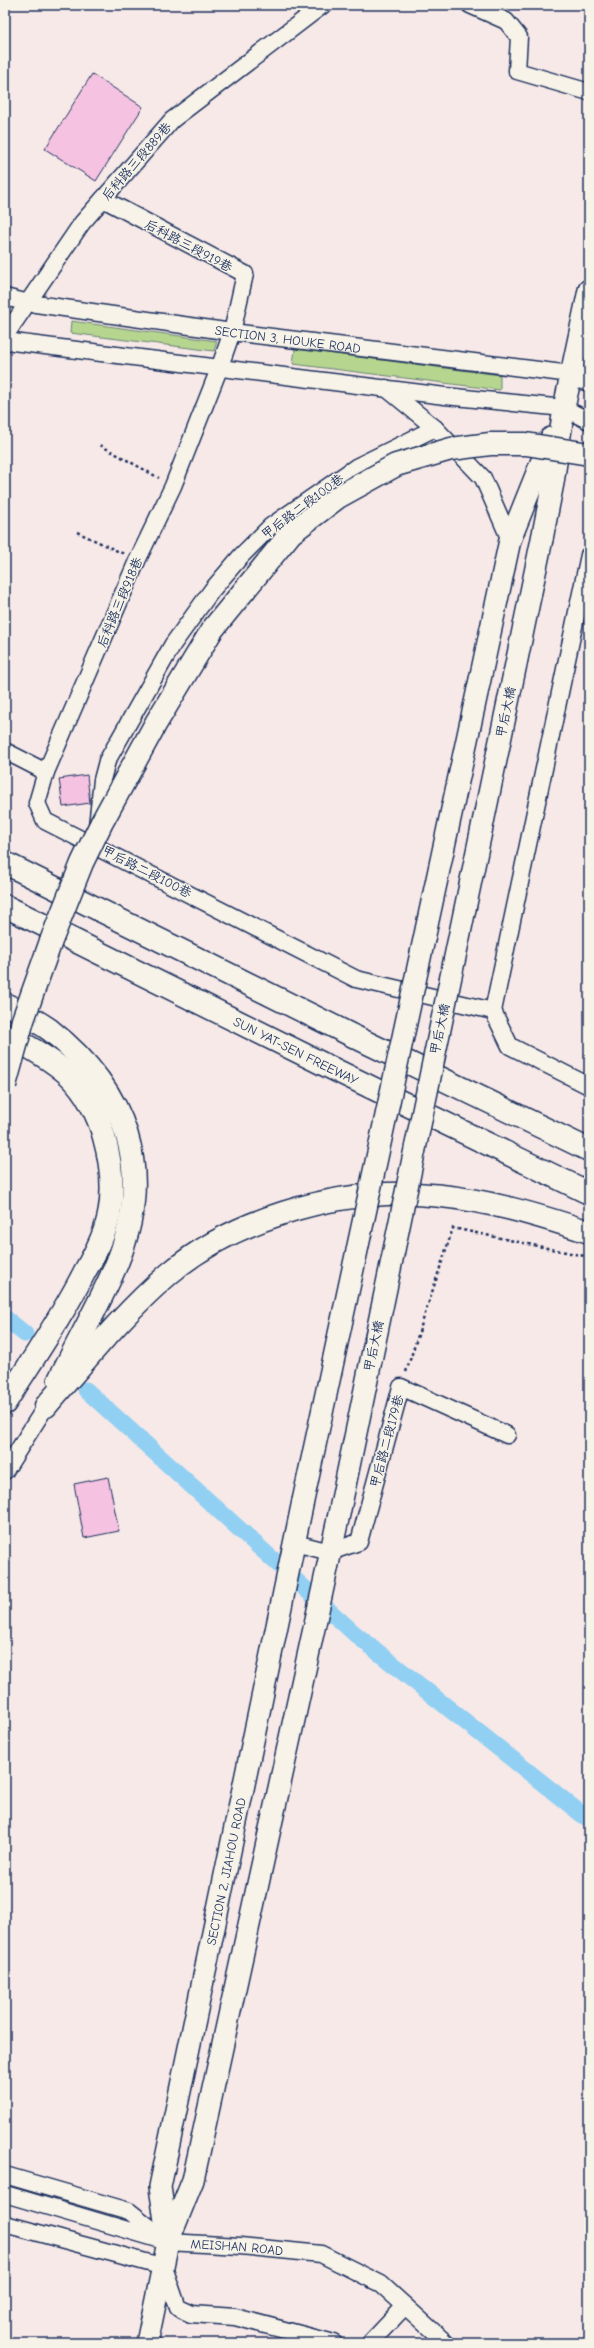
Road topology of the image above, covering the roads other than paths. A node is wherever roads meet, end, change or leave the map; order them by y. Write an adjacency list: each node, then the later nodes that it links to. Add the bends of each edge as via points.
1 (324, 5): 4 (street, 后科路三段889巷, via 172,120)
2 (470, 5): 3 (street, via 506,20 519,37 517,71)
3 (589, 92)
4 (103, 199): 7 (street, 后科路三段889巷, via 82,223); 8 (street, 后科路三段919巷, via 245,274)
5 (589, 290): 12 (main road)
6 (5, 297): 7 (street, SECTION 3, HOUKE ROAD)
7 (29, 303): 8 (street, SECTION 3, HOUKE ROAD); 9 (street, 后科路三段889巷)
8 (232, 332): 11 (street, 后科路三段918巷); 12 (street, SECTION 3, HOUKE ROAD)
9 (5, 336)
10 (5, 341): 11 (street)
11 (219, 369): 13 (street); 21 (street, 后科路三段918巷, via 173,486 137,560)
12 (580, 377): 14 (main road)
13 (386, 388): 14 (street); 16 (street)
14 (564, 408): 15 (street); 18 (main road); 37 (main road, 甲后大橋, bridge, via 542,539)
15 (589, 421)
16 (435, 428): 18 (street, via 483,478); 22 (street, 甲后路二段100巷, via 356,467 271,526 212,590 173,644 107,761 102,780)
17 (589, 454): 28 (highway, bridge, via 526,444 490,444 451,449 396,465 338,497 292,533 212,630 156,723 102,822 82,863 51,941 23,1020)
18 (510, 540): 38 (main road, SECTION 2, JIAHOU ROAD, bridge)
19 (589, 555): 26 (street)
20 (5, 751): 21 (street)
21 (46, 772): 22 (street, 后科路三段918巷, via 37,803 45,821)
22 (96, 845): 26 (street, 甲后路二段100巷, via 356,979)
23 (5, 863): 30 (highway)
24 (5, 906): 31 (highway, SUN YAT-SEN FREEWAY, via 325,1066)
25 (5, 1004): 34 (highway, via 48,1029 69,1046 103,1083 126,1130 132,1153 132,1209 117,1263)
26 (493, 1012): 29 (street, via 510,1046)
27 (5, 1034): 33 (highway, via 44,1056 69,1075 84,1093 99,1121 109,1153 112,1184 109,1216 97,1248 72,1297)
28 (5, 1085)
29 (589, 1086)
30 (589, 1150)
31 (589, 1193)
32 (589, 1232): 34 (highway, via 491,1204 416,1192 350,1196 305,1206 249,1224 203,1249 171,1272 134,1306)
33 (5, 1403)
34 (46, 1406): 36 (street)
35 (507, 1435): 39 (street, 甲后路二段179巷, via 401,1388 359,1542)
36 (5, 1471)
37 (338, 1519): 39 (main road, SECTION 2, JIAHOU ROAD)
38 (295, 1543): 39 (street); 43 (main road, SECTION 2, JIAHOU ROAD, via 160,2188)
39 (330, 1552): 43 (main road, SECTION 2, JIAHOU ROAD, via 193,2180)
40 (5, 2175): 43 (street, via 129,2211)
41 (5, 2194): 43 (street, MEISHAN ROAD)
42 (5, 2224): 44 (street)
43 (168, 2242): 44 (main road, SECTION 2, JIAHOU ROAD); 45 (street, MEISHAN ROAD, via 321,2254 381,2284)
44 (164, 2267): 46 (main road, SECTION 2, JIAHOU ROAD); 47 (street, via 178,2308 191,2314 235,2317)
45 (405, 2306): 48 (street); 49 (street, MEISHAN ROAD)
46 (147, 2343)
47 (334, 2343)
48 (370, 2343)
49 (446, 2343)

